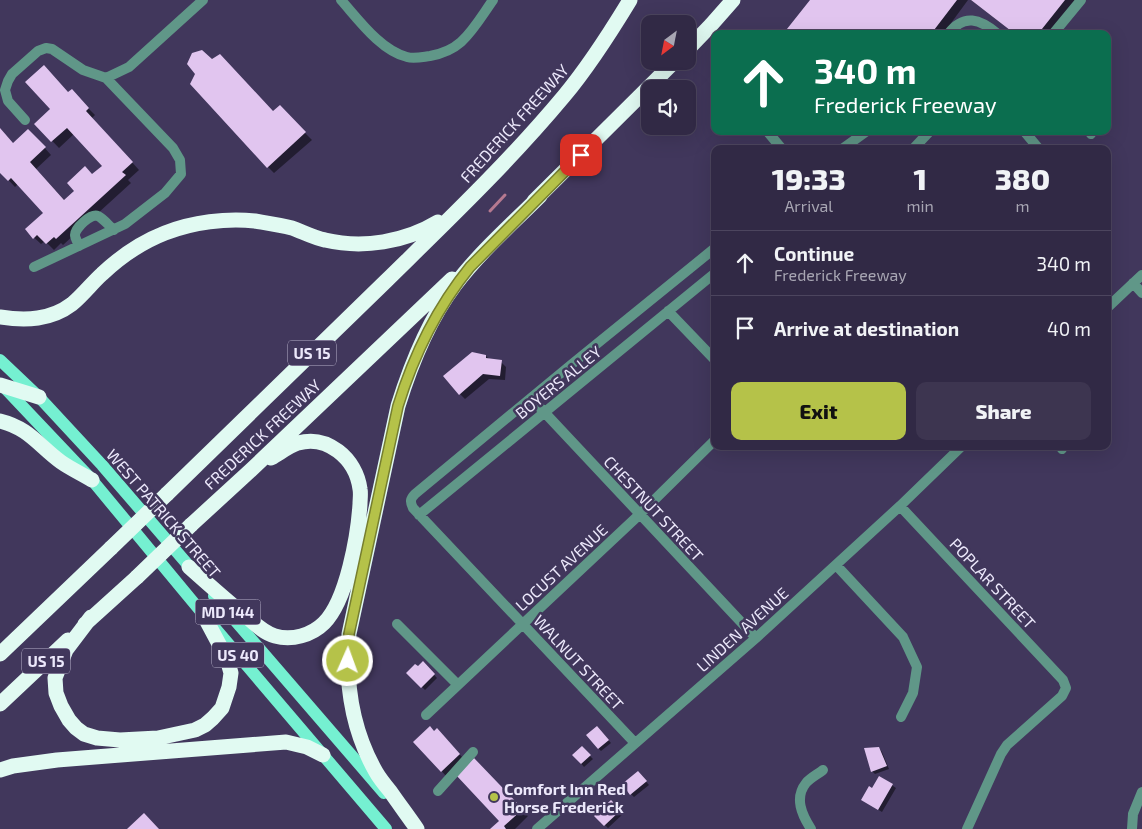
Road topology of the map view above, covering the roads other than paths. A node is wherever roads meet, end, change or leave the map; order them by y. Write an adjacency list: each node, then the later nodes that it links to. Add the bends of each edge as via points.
1 (203, 0): 12 (street, via 129,67)
2 (341, 0): 3 (street, via 380,42 407,57 433,56 460,44)
3 (494, 0)
4 (630, 0): 23 (highway, FREDERICK FREEWAY / US 15, via 565,96)
5 (733, 0): 10 (highway)
6 (1080, 0): 9 (street)
7 (952, 30): 8 (street, via 970,20 977,20)
8 (993, 30)
9 (1056, 30)
10 (696, 41)
11 (666, 70): 22 (highway, FREDERICK FREEWAY / US 15)
12 (106, 78): 13 (street, via 83,70 52,49 38,51 12,74 5,90 8,101); 24 (street, via 173,148 180,160 181,174 165,193)
13 (25, 120)
14 (770, 135): 18 (street)
15 (861, 135): 19 (street)
16 (926, 135): 20 (street)
17 (1027, 135): 21 (street)
18 (779, 145)
19 (848, 145)
20 (917, 145)
21 (1036, 145)
22 (540, 196): 44 (highway, FREDERICK FREEWAY / US 15); 71 (highway, via 454,286 416,355 398,406 349,634 349,691 362,744 376,773)
23 (457, 212): 34 (highway, via 423,231 385,242 364,244 323,240 292,228 255,221 202,223 165,233 132,250 62,311 33,319); 51 (highway, FREDERICK FREEWAY / US 15, bridge)
24 (114, 230): 25 (street); 25 (street, via 99,217 90,217 76,230)
25 (79, 246): 27 (street)
26 (711, 251): 39 (street)
27 (34, 267)
28 (1142, 275): 30 (street)
29 (711, 276): 33 (street, BOYERS ALLEY)
30 (1133, 283): 31 (street); 32 (street)
31 (1142, 293)
32 (1111, 305)
33 (668, 311): 35 (street); 40 (street, BOYERS ALLEY)
34 (0, 317)
35 (711, 356)
36 (0, 360): 38 (main road, WEST PATRICK STREET / MD 144)
37 (1, 384): 38 (highway); 45 (main road, WEST PATRICK STREET)
38 (39, 397): 50 (main road, WEST PATRICK STREET / MD 144)
39 (531, 398): 40 (street, CHESTNUT STREET); 48 (street, via 412,498 410,502)
40 (544, 413): 47 (street, CHESTNUT STREET); 48 (street, BOYERS ALLEY)
41 (0, 421): 45 (highway, US 40, via 24,431 61,462)
42 (711, 444): 47 (street, LOCUST AVENUE)
43 (958, 450): 46 (street, LINDEN AVENUE)
44 (250, 470): 50 (highway, via 307,441 331,446 350,462 357,474 361,490 359,521 351,563 330,616 303,636 275,636 262,630); 53 (highway, FREDERICK FREEWAY / US 15, bridge)
45 (92, 480): 52 (main road, WEST PATRICK STREET / US 40)
46 (900, 506): 49 (street, LINDEN AVENUE); 74 (street, POPLAR STREET, via 1063,680 1066,688 1062,696 1000,754)
47 (640, 514): 55 (street, LOCUST AVENUE); 56 (street, CHESTNUT STREET)
48 (419, 515): 55 (street, WALNUT STREET)
49 (836, 564): 56 (street, LINDEN AVENUE); 62 (street, via 903,637 917,667 913,693)
50 (189, 567): 71 (main road, WEST PATRICK STREET / MD 144)
51 (60, 596): 57 (highway); 58 (highway, FREDERICK FREEWAY / US 15)
52 (203, 614): 53 (highway, via 231,673 222,708 195,730 158,738 120,740 84,734 69,720 56,693 55,678 66,650); 65 (main road, WEST PATRICK STREET / US 40)
53 (91, 617): 60 (highway, FREDERICK FREEWAY / US 15)
54 (397, 624): 59 (street)
55 (522, 624): 59 (street, LOCUST AVENUE); 63 (street, WALNUT STREET)
56 (756, 638): 63 (street, LINDEN AVENUE)
57 (0, 644)
58 (0, 654)
59 (458, 685): 61 (street, LOCUST AVENUE)
60 (0, 704)
61 (426, 714)
62 (901, 717)
63 (635, 743): 72 (street, LINDEN AVENUE)
64 (473, 752): 68 (street)
65 (323, 755): 66 (highway, via 308,747 286,742 57,760); 70 (main road, WEST PATRICK STREET / US 40)
66 (0, 770)
67 (823, 770): 73 (street, via 807,783 801,794 799,804)
68 (438, 791)
69 (1142, 792): 75 (street, via 1133,814)
70 (386, 829)
71 (416, 829)
72 (537, 829)
73 (811, 829)
74 (967, 829)
75 (1132, 829)

